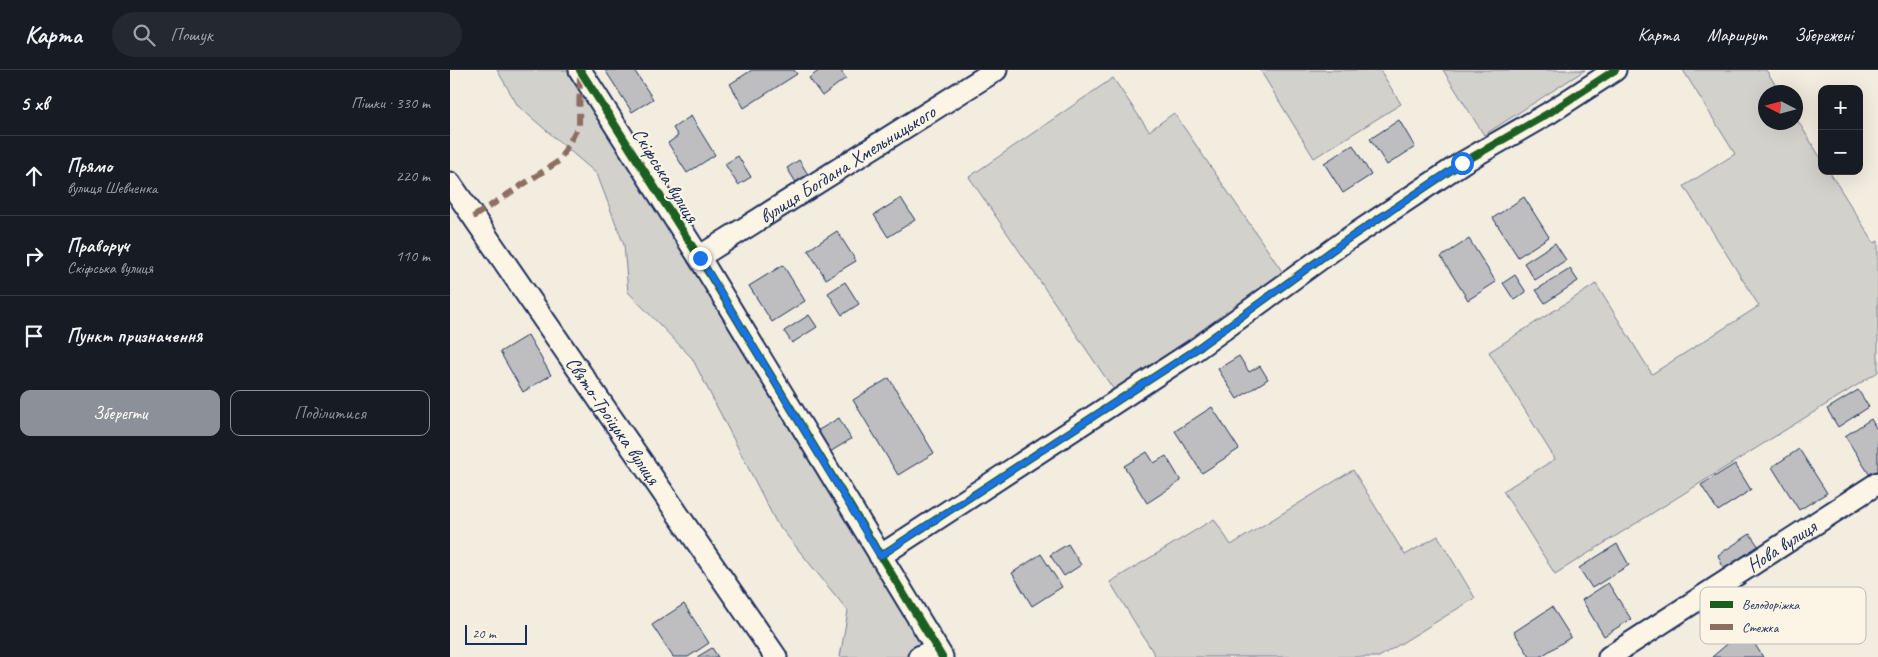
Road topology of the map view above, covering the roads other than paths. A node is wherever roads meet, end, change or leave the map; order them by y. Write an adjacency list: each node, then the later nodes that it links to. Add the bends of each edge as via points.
1 (580, 70): 5 (street, Скіфська вулиця)
2 (996, 70): 5 (street, вулиця Богдана Хмельницького)
3 (1615, 70): 7 (street, via 1462,163 1345,241 1195,350)
4 (450, 183): 11 (street, Свято-Троїцька вулиця)
5 (700, 258): 7 (street, Скіфська вулиця)
6 (1878, 483): 8 (street, Нова вулиця)
7 (880, 556): 10 (street, Скіфська вулиця)
8 (1717, 587)
9 (1700, 598): 12 (street, Нова вулиця)
10 (932, 654)
11 (776, 657)
12 (1609, 657)

